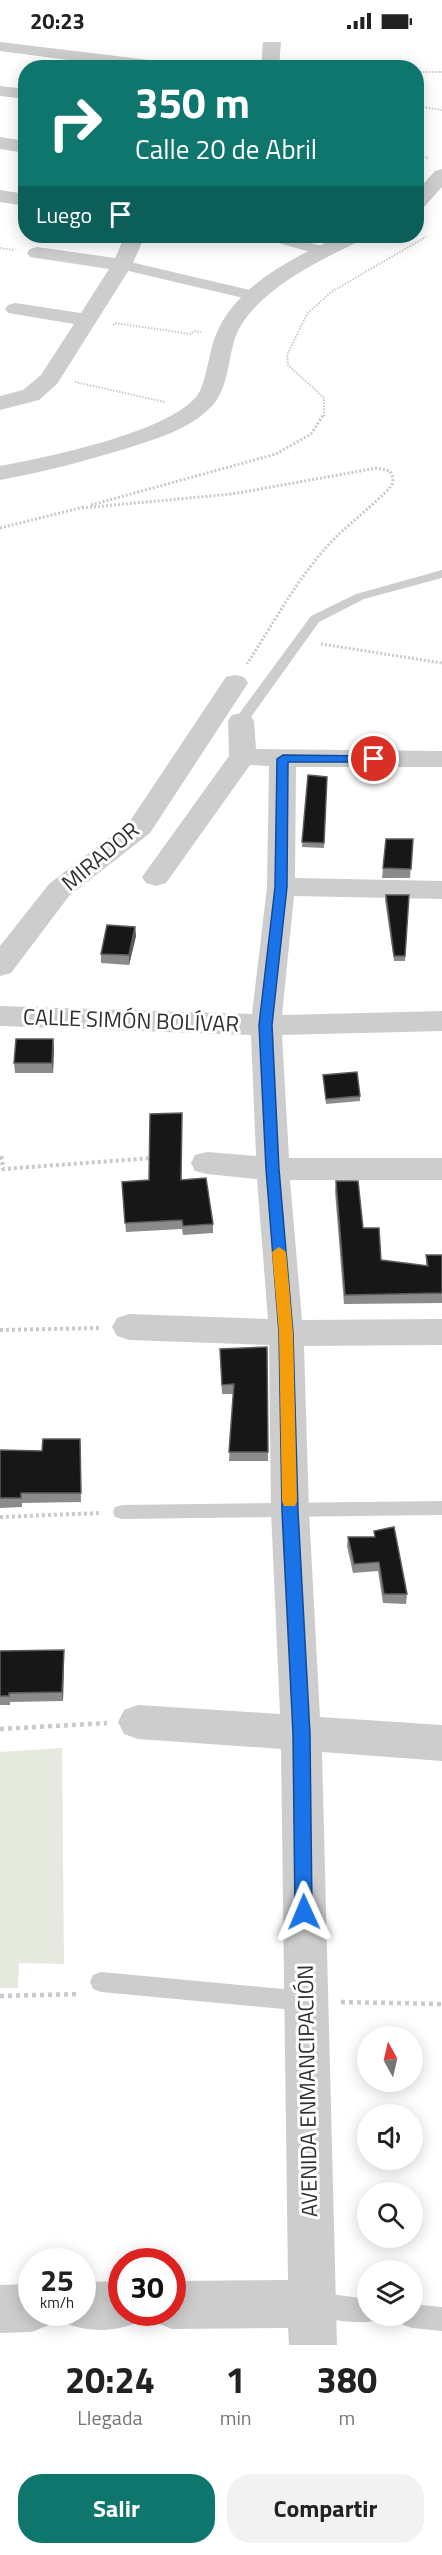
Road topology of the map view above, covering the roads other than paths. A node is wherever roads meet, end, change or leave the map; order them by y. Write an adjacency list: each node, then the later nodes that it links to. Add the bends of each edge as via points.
1 (272, 42): 4 (street)
2 (0, 46): 3 (street)
3 (112, 60)
4 (271, 60)
5 (0, 91): 6 (street)
6 (18, 93)
7 (0, 143): 8 (street)
8 (18, 146)
9 (442, 175): 10 (street)
10 (424, 195)
11 (0, 196): 12 (street)
12 (18, 199)
13 (132, 243): 18 (street)
14 (295, 243): 16 (street)
15 (341, 243): 16 (street)
16 (324, 251): 19 (street)
17 (38, 253): 18 (street)
18 (122, 265): 19 (street); 21 (street)
19 (256, 296): 23 (street, via 232,322 210,393 198,409 153,433 59,462)
20 (15, 309): 21 (street)
21 (87, 320): 22 (street, via 37,392)
22 (0, 403)
23 (0, 473)
24 (442, 574): 26 (lane, via 348,601 315,619)
25 (235, 683): 33 (street, MIRADOR, via 140,827 59,890)
26 (240, 721): 27 (street)
27 (243, 756): 28 (street); 30 (street)
28 (283, 759): 29 (street); 31 (street, AVENIDA ENMANCIPACIÓN)
29 (442, 759)
30 (156, 877)
31 (281, 887): 32 (street); 36 (street, AVENIDA ENMANCIPACIÓN)
32 (442, 890)
33 (0, 966)
34 (0, 1016): 36 (street, CALLE SIMÓN BOLÍVAR)
35 (442, 1021): 36 (street, CALLE SIMÓN BOLÍVAR)
36 (266, 1025): 38 (street, AVENIDA ENMANCIPACIÓN)
37 (207, 1163): 38 (street)
38 (273, 1169): 39 (street); 42 (street, AVENIDA ENMANCIPACIÓN)
39 (442, 1169)
40 (129, 1327): 42 (street)
41 (442, 1332): 42 (street)
42 (286, 1333): 44 (street, AVENIDA ENMANCIPACIÓN)
43 (442, 1508): 44 (lane)
44 (290, 1511): 45 (lane); 47 (street, AVENIDA ENMANCIPACIÓN)
45 (122, 1512)
46 (138, 1722): 47 (street)
47 (301, 1734): 48 (street); 50 (street, AVENIDA ENMANCIPACIÓN)
48 (442, 1743)
49 (95, 1988): 50 (lane)
50 (305, 2001): 57 (street, AVENIDA ENMANCIPACIÓN)
51 (186, 2307): 57 (street)
52 (18, 2308): 53 (street)
53 (0, 2309)
54 (357, 2314): 57 (lane)
55 (423, 2317): 56 (lane)
56 (442, 2319)
57 (313, 2324)

